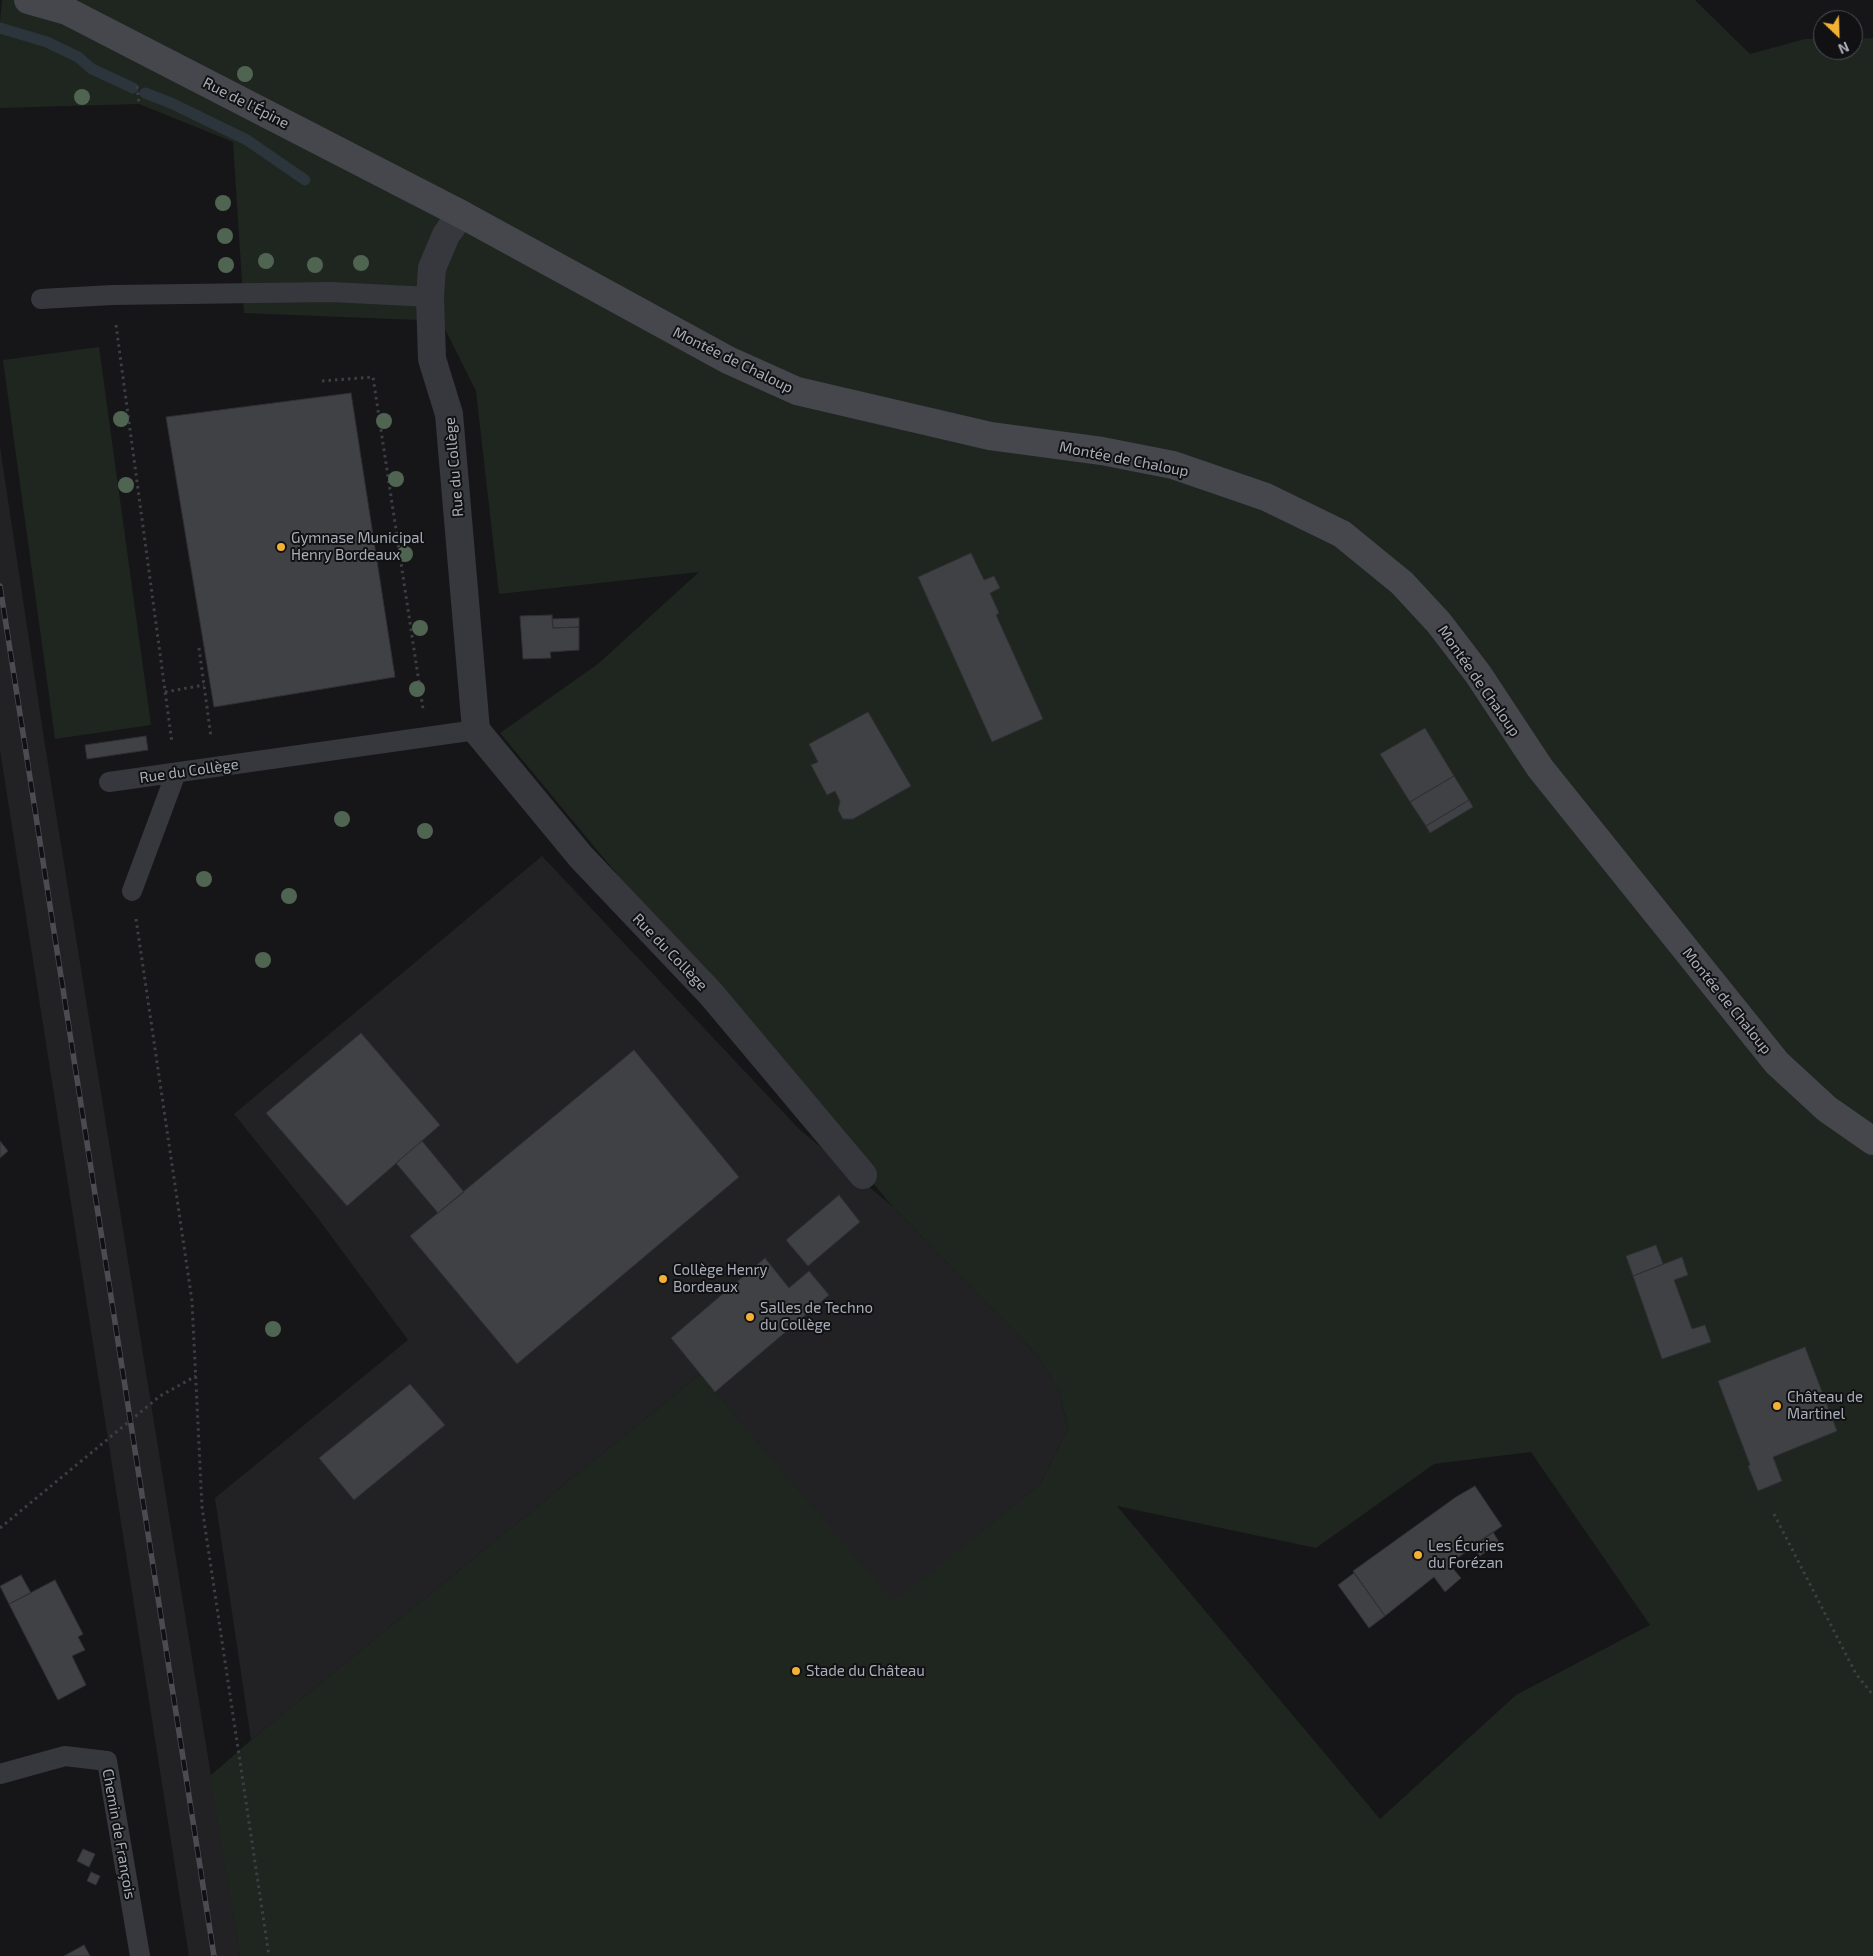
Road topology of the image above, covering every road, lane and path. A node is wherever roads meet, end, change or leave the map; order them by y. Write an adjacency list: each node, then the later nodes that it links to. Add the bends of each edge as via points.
1 (28, 0): 2 (main road, Rue de l'Épine, via 67,11)
2 (461, 214): 3 (street, Rue du Collège, via 446,235 432,268); 16 (main road, Montée de Chaloup, via 728,360 797,391 990,436 1102,451 1173,465 1266,497 1342,534 1402,583 1439,624 1478,674 1540,768 1777,1063 1827,1109)
3 (430, 297): 4 (lane, via 331,292); 11 (street, Rue du Collège, via 432,359 450,414)
4 (41, 299)
5 (118, 346): 9 (path)
6 (322, 381): 10 (path, via 373,376)
7 (198, 648): 8 (path)
8 (204, 686): 9 (path); 12 (path)
9 (165, 692): 13 (path)
10 (422, 696)
11 (476, 730): 12 (lane, Rue du Collège); 17 (street, Rue du Collège, via 580,857 711,994)
12 (216, 767): 13 (lane, Rue du Collège)
13 (176, 773): 14 (lane, Rue du Collège); 15 (lane)
14 (109, 782)
15 (132, 891): 18 (path, via 192,1301)
16 (1873, 1142)
17 (863, 1175)
18 (196, 1376): 20 (path, via 160,1396); 24 (path, via 202,1507)
19 (1774, 1514): 21 (path, via 1856,1674)
20 (0, 1528)
21 (1873, 1695)
22 (0, 1774): 23 (lane, Chemin de François, via 65,1756 107,1761)
23 (140, 1956)
24 (269, 1956)

